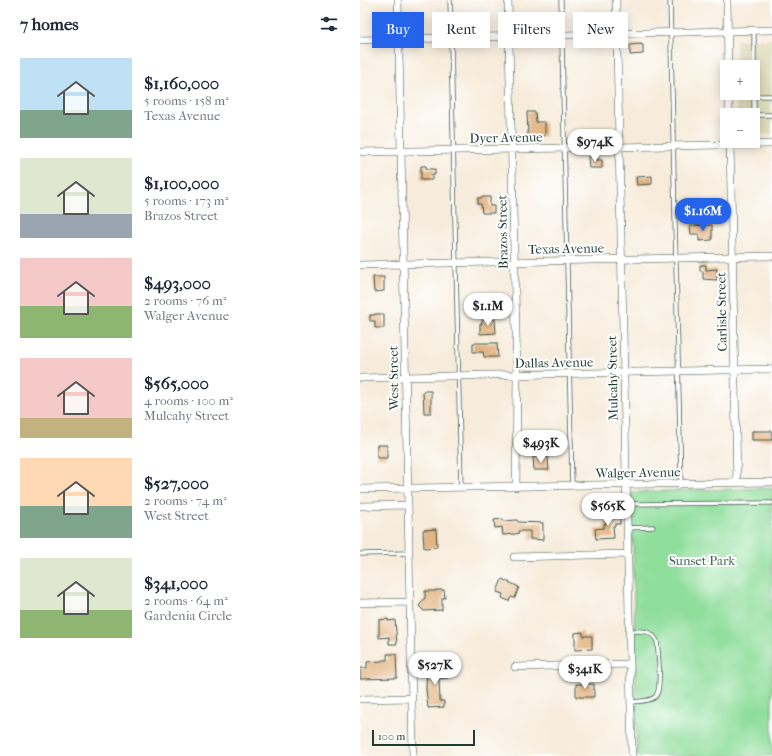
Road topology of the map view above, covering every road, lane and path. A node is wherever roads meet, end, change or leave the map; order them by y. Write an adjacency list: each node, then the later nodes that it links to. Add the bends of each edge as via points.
1 (398, 0): 8 (street, West Street)
2 (450, 0): 9 (lane)
3 (508, 0): 10 (street, Brazos Street)
4 (561, 0): 11 (lane)
5 (616, 0): 12 (street, Mulcahy Street)
6 (670, 0): 16 (lane)
7 (727, 0): 14 (street)
8 (398, 12)
9 (450, 12)
10 (508, 12)
11 (561, 12)
12 (616, 12)
13 (772, 30): 15 (street)
14 (727, 31): 15 (street); 16 (street); 25 (street)
15 (754, 31): 26 (lane)
16 (671, 33): 17 (street); 34 (lane)
17 (628, 34)
18 (360, 40): 19 (street)
19 (372, 40)
20 (398, 48): 40 (street, West Street)
21 (451, 48): 39 (lane)
22 (509, 48): 38 (street, Brazos Street)
23 (562, 48): 36 (lane)
24 (617, 48): 35 (street, Mulcahy Street)
25 (728, 60)
26 (754, 60)
27 (760, 96): 28 (lane)
28 (772, 96)
29 (754, 100): 30 (lane, via 756,115)
30 (772, 115)
31 (720, 144): 34 (street, Dyer Avenue)
32 (760, 144): 33 (street, Dyer Avenue)
33 (772, 144)
34 (673, 146): 35 (street, Dyer Avenue); 44 (lane)
35 (619, 147): 36 (street, Dyer Avenue); 45 (street, Mulcahy Street)
36 (565, 148): 38 (street, Dyer Avenue); 46 (lane)
37 (730, 148): 43 (street, Carlisle Street)
38 (512, 149): 39 (street, Dyer Avenue); 47 (street, Brazos Street)
39 (454, 150): 40 (street, Dyer Avenue); 48 (lane)
40 (401, 151): 41 (street, Dyer Avenue); 49 (street, West Street)
41 (360, 152)
42 (772, 256): 43 (street, Texas Avenue)
43 (732, 257): 44 (street, Texas Avenue); 52 (street, Carlisle Street)
44 (676, 258): 45 (street, Texas Avenue); 53 (lane)
45 (622, 259): 46 (street, Texas Avenue); 54 (street, Mulcahy Street)
46 (568, 260): 47 (street, Texas Avenue); 55 (lane)
47 (514, 261): 48 (street, Texas Avenue); 56 (street, Brazos Street)
48 (456, 263): 49 (street, Texas Avenue); 57 (lane)
49 (403, 264): 50 (street, Texas Avenue); 58 (street, West Street)
50 (360, 265)
51 (772, 369): 52 (street, Dallas Avenue)
52 (735, 370): 53 (street, Dallas Avenue); 61 (street, Carlisle Street)
53 (678, 371): 54 (street, Dallas Avenue); 62 (lane)
54 (624, 372): 55 (street, Dallas Avenue); 63 (street, Mulcahy Street)
55 (570, 373): 56 (street, Dallas Avenue); 64 (lane)
56 (517, 374): 57 (street, Dallas Avenue); 65 (street, Brazos Street)
57 (459, 376): 58 (street, Dallas Avenue); 66 (lane)
58 (405, 377): 59 (street, Dallas Avenue); 68 (street, West Street)
59 (360, 378)
60 (772, 482): 61 (street, Walger Avenue)
61 (737, 483): 62 (street, Walger Avenue)
62 (681, 484): 63 (street, Walger Avenue)
63 (627, 485): 64 (street, Walger Avenue); 70 (street, Mulcahy Street)
64 (572, 486): 65 (street, Walger Avenue)
65 (516, 487): 66 (street, Walger Avenue)
66 (462, 488): 68 (street, Walger Avenue)
67 (360, 489): 68 (street, Walger Avenue)
68 (407, 489): 72 (street, West Street)
69 (772, 503): 70 (lane)
70 (627, 504): 74 (street, Mulcahy Street)
71 (360, 506): 72 (street)
72 (408, 506): 75 (street, West Street)
73 (654, 527): 74 (lane)
74 (627, 528): 77 (street, Mulcahy Street)
75 (408, 553): 76 (lane); 79 (street, West Street)
76 (360, 554)
77 (628, 554): 78 (street); 81 (street, Mulcahy Street)
78 (514, 557)
79 (410, 602): 80 (street); 85 (street, West Street)
80 (360, 603)
81 (629, 631): 82 (street, Mulcahy Street); 86 (lane, via 646,631 653,634 658,641 658,693 650,700)
82 (630, 664): 83 (street); 86 (street, Mulcahy Street)
83 (515, 667)
84 (360, 698): 85 (street)
85 (411, 698): 87 (street, West Street)
86 (631, 702): 88 (street, Mulcahy Street)
87 (413, 756)
88 (632, 756)

